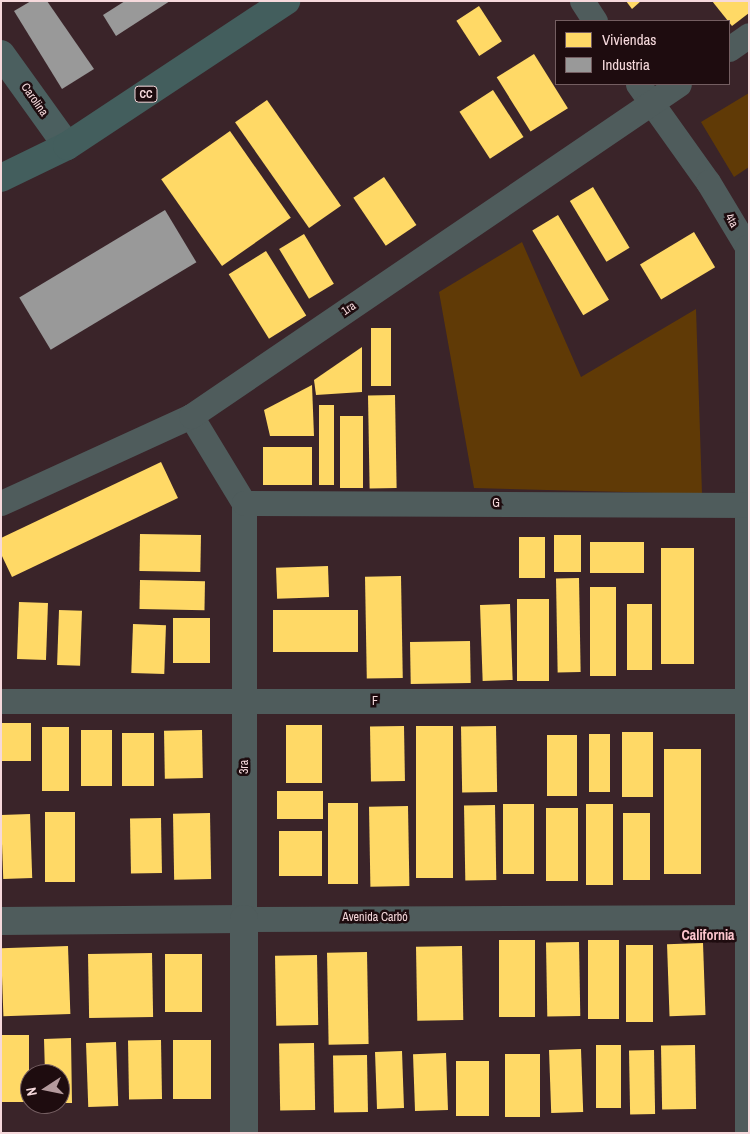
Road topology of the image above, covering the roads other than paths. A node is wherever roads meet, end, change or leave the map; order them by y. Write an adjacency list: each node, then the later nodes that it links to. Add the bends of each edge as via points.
1 (286, 1): 9 (main road, CC)
2 (582, 1): 3 (street)
3 (594, 20)
4 (749, 35): 5 (street)
5 (730, 48)
6 (1, 54): 9 (main road, Carolina)
7 (675, 85): 8 (street, 1ra)
8 (644, 93): 11 (street, 4ta, via 708,182); 12 (street, 1ra)
9 (67, 146): 10 (main road, CC)
10 (1, 178)
11 (748, 247): 15 (street, 4ta)
12 (191, 416): 13 (street, 1ra); 14 (street)
13 (1, 503)
14 (244, 503): 15 (street, G); 18 (street, 3ra)
15 (748, 505): 17 (street, 4ta)
16 (1, 701): 18 (street, F)
17 (748, 701): 18 (street, F); 19 (street, 4ta)
18 (246, 702): 20 (street, 3ra)
19 (748, 917): 20 (street, Avenida Carbó); 23 (street, 4ta)
20 (244, 918): 21 (street, Avenida Carbó); 22 (street, 3ra)
21 (1, 921)
22 (244, 1133)
23 (747, 1133)

